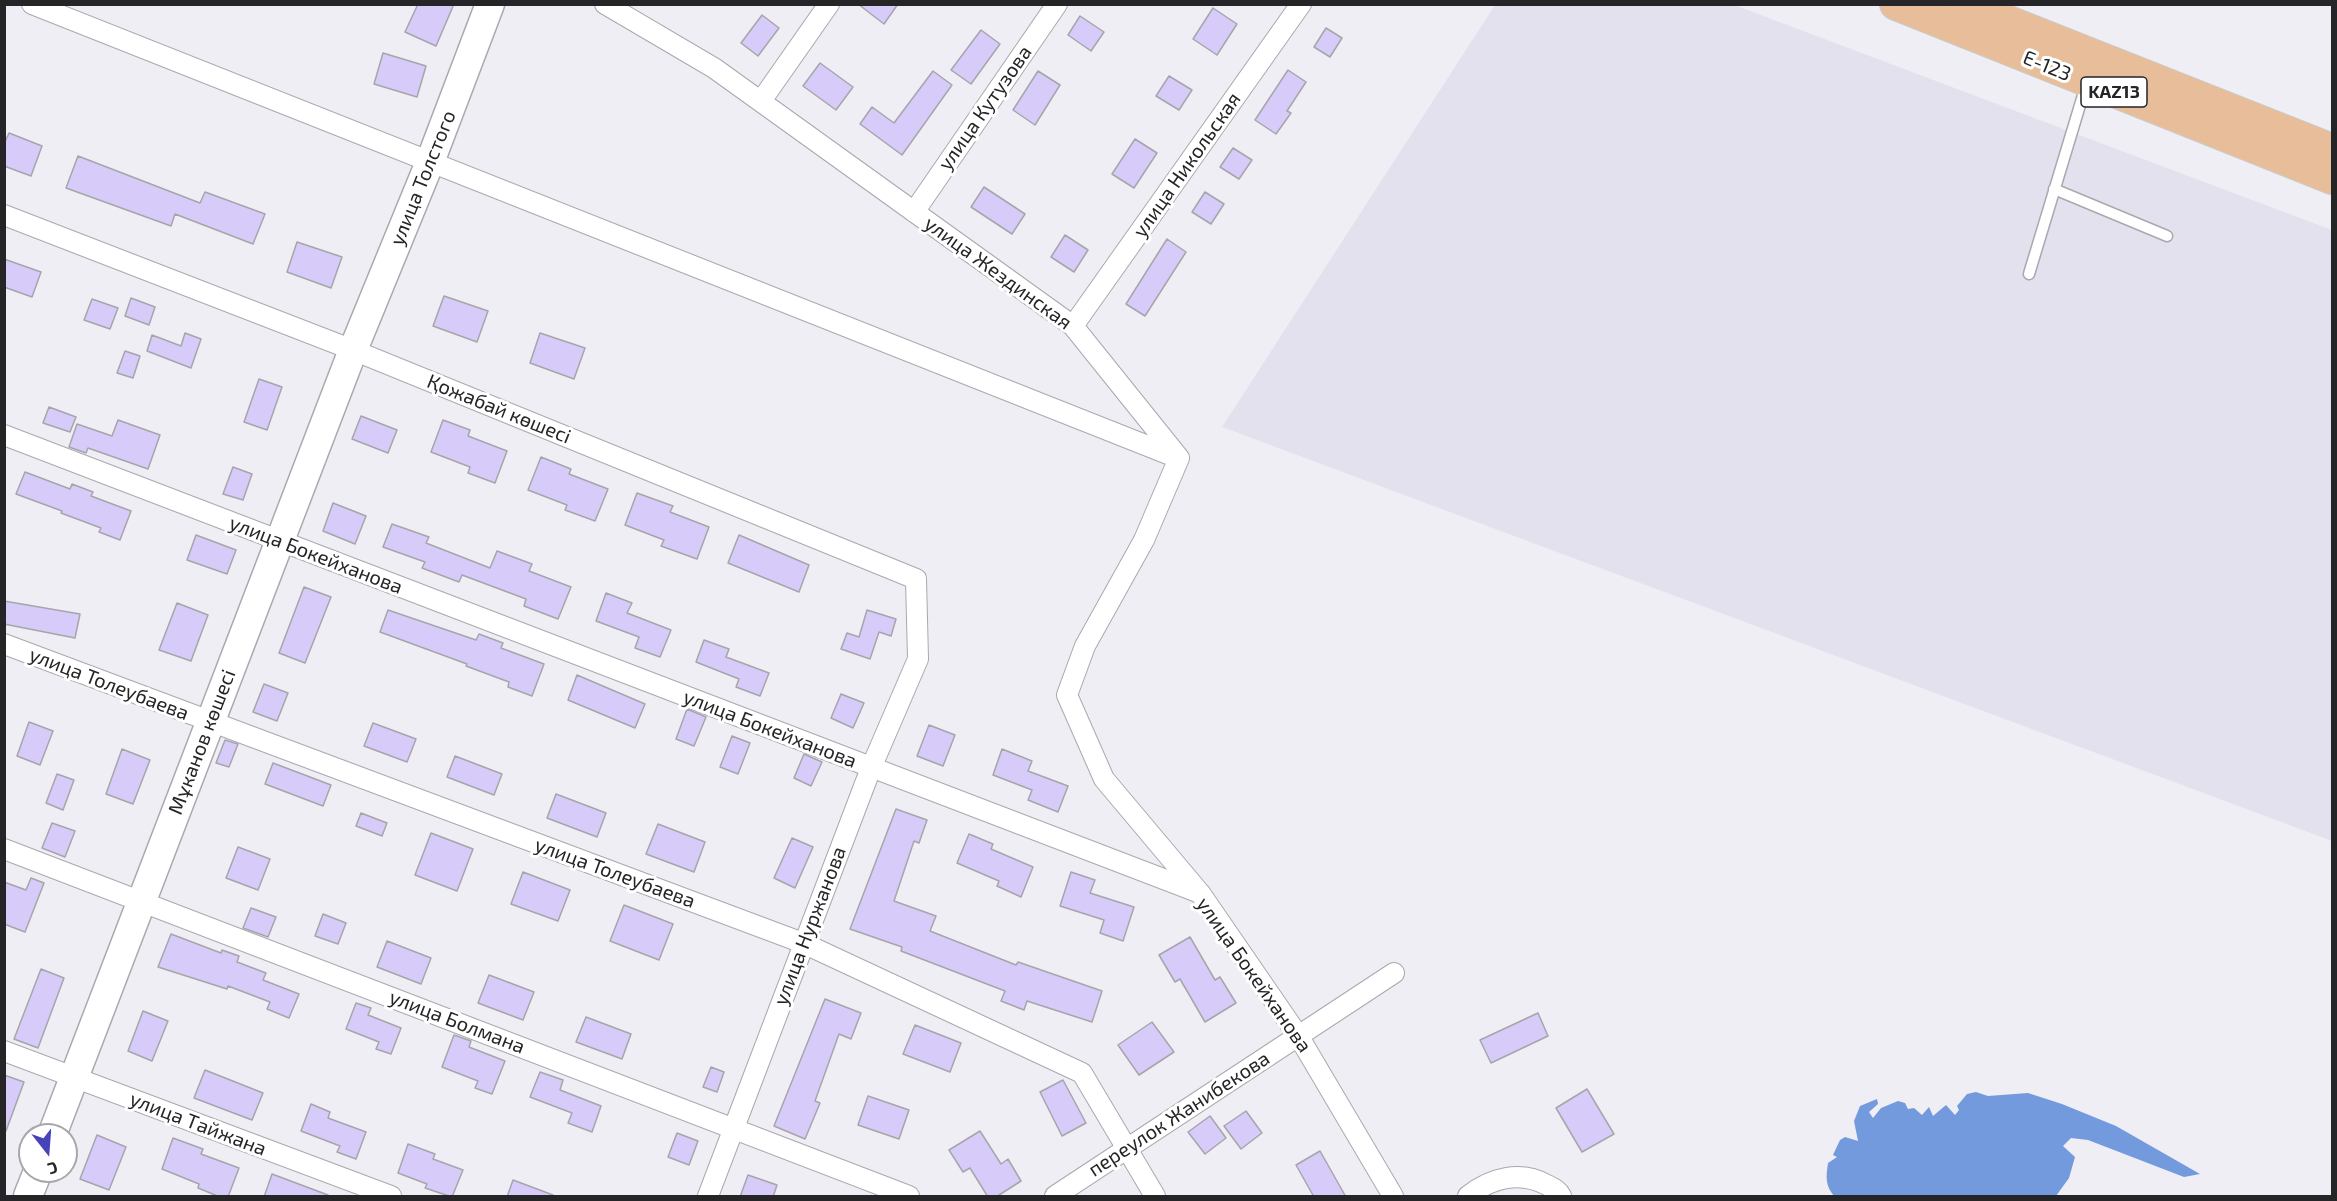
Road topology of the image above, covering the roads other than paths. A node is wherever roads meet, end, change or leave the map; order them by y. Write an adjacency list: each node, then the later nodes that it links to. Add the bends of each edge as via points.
1 (32, 4): 12 (street)
2 (490, 4): 12 (street, улица Толстого)
3 (605, 4): 10 (street, улица Жездинская, via 714,68)
4 (828, 4): 10 (street)
5 (1057, 4): 15 (street, улица Кутузова)
6 (1301, 4): 19 (street, улица Никольская)
7 (1896, 4): 9 (main road, Е-123 / KAZ13)
8 (1963, 4): 11 (main road, Е-123 / KAZ13)
9 (2087, 82): 13 (main road, Е-123 / KAZ13); 14 (lane)
10 (760, 101): 15 (street, улица Жездинская)
11 (2332, 150)
12 (430, 162): 20 (street, улица Толстого); 22 (street)
13 (2332, 178)
14 (2054, 189): 17 (lane); 18 (lane)
15 (914, 212): 19 (street, улица Жездинская)
16 (4, 215): 20 (street, Қожабай көшесі)
17 (2167, 236)
18 (2029, 274)
19 (1073, 326): 22 (street, улица Жездинская)
20 (352, 350): 23 (street, Мұканов көшесі); 25 (street, Қожабай көшесі, via 916,579)
21 (4, 435): 23 (street, улица Бокейханова)
22 (1179, 458): 29 (street, via 1144,540 1085,646 1067,695 1104,779)
23 (279, 540): 26 (street, Мұканов көшесі); 27 (street, улица Бокейханова)
24 (4, 644): 26 (street, улица Толеубаева)
25 (918, 658): 27 (street, улица Нуржанова)
26 (210, 722): 30 (street, Мұканов көшесі); 31 (street, улица Толеубаева)
27 (871, 768): 29 (street, улица Бокейханова); 31 (street, улица Нуржанова)
28 (4, 849): 30 (street, улица Болмана)
29 (1200, 893): 33 (street, улица Бокейханова)
30 (141, 900): 35 (street, Мұканов көшесі); 37 (street, улица Болмана)
31 (803, 943): 37 (street, улица Нуржанова); 38 (street, улица Толеубаева, via 1082,1073)
32 (1395, 973): 33 (street, переулок Жанибекова)
33 (1299, 1036): 38 (street, переулок Жанибекова); 44 (street, улица Бокейханова)
34 (4, 1051): 35 (street, улица Тайжана)
35 (74, 1077): 36 (street, Мұканов көшесі); 39 (street, улица Тайжана)
36 (56, 1123)
37 (734, 1128): 40 (street, улица Нуржанова); 41 (street, улица Болмана)
38 (1126, 1148): 42 (street, переулок Жанибекова); 43 (street, улица Толеубаева)
39 (391, 1197)
40 (708, 1197)
41 (909, 1197)
42 (1055, 1197)
43 (1155, 1197)
44 (1393, 1197)
45 (1468, 1197): 46 (street, via 1481,1186 1507,1177 1533,1178)
46 (1561, 1197)

